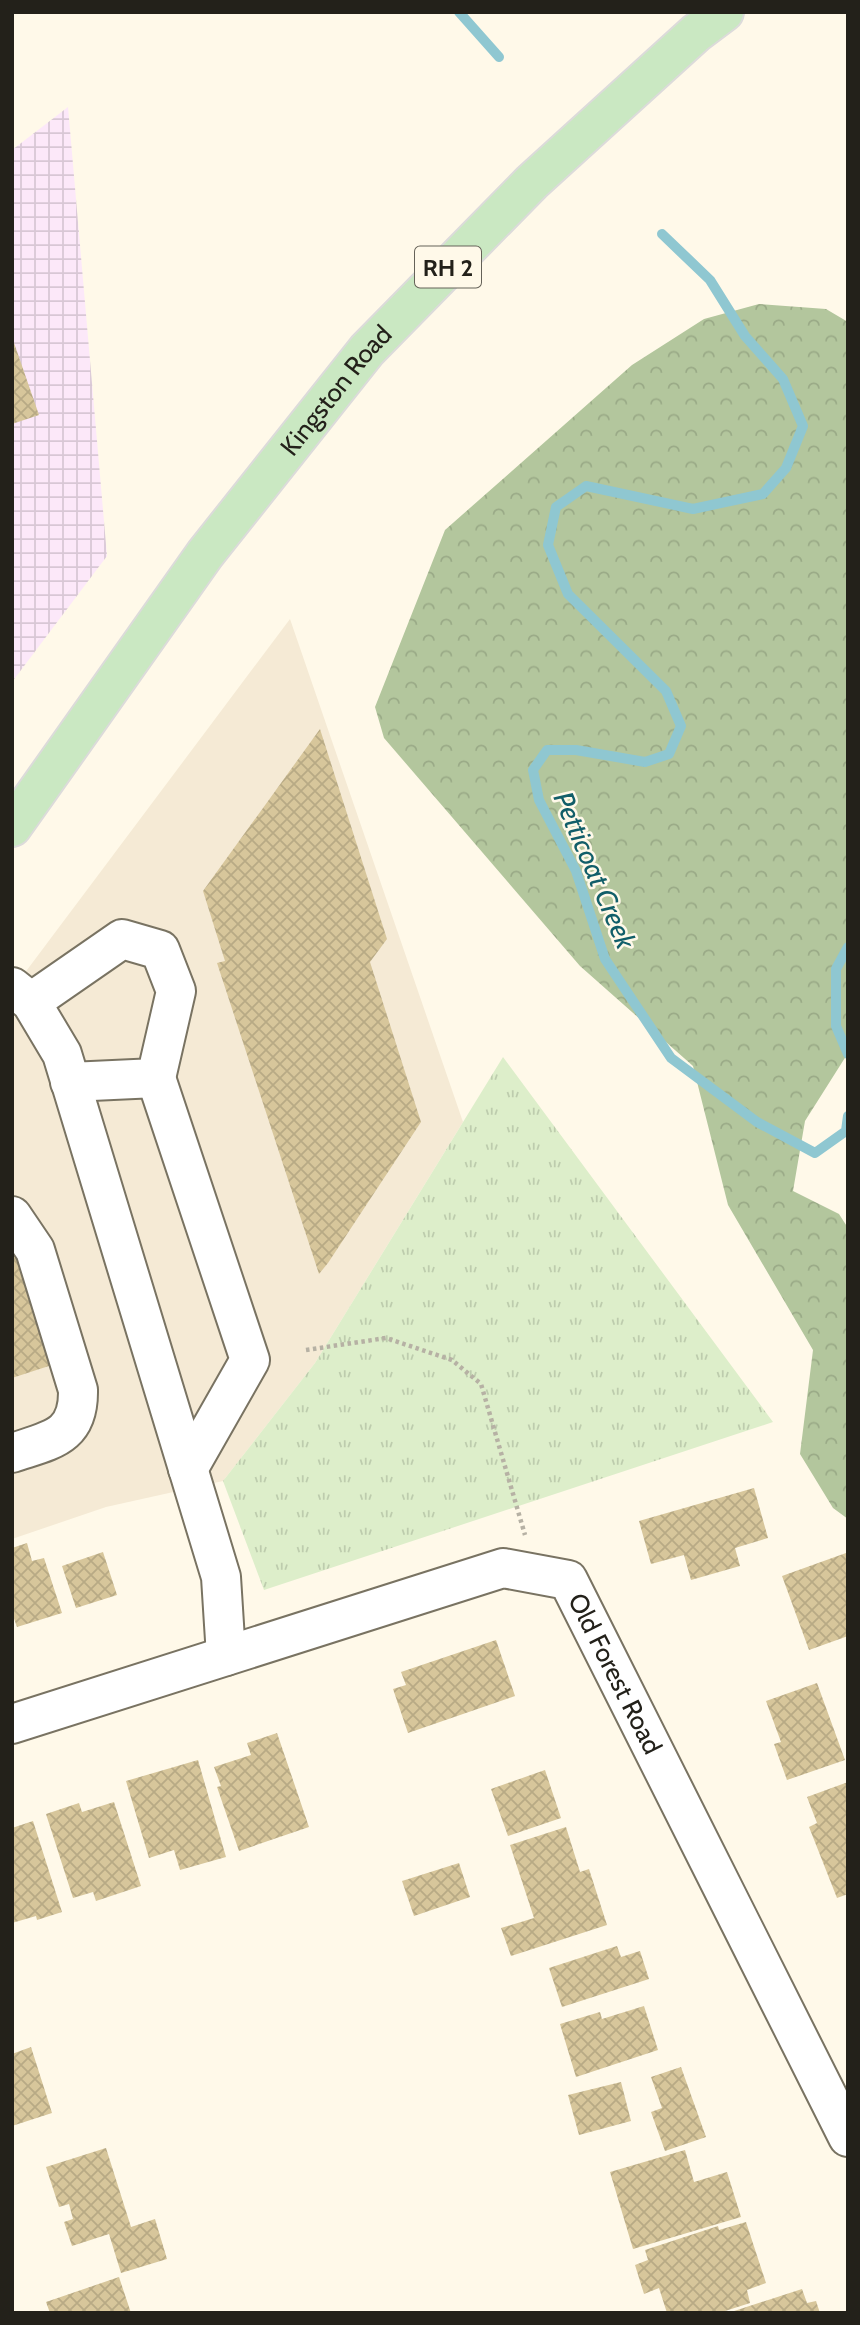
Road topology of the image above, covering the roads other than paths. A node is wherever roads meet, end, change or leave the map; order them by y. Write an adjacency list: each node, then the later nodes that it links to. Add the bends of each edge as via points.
1 (724, 12): 2 (main road, Kingston Road / RH 2, via 532,182 368,350 205,554)
2 (12, 827)
3 (22, 994): 4 (street, via 122,939 160,950 176,991); 5 (street, via 62,1054)
4 (156, 1078): 5 (street); 8 (street, via 250,1360)
5 (71, 1083): 8 (street)
6 (12, 1216): 7 (street, via 35,1250 78,1390 78,1404 75,1419 57,1438)
7 (12, 1453)
8 (188, 1469): 9 (street, via 221,1577)
9 (226, 1656): 10 (street, Old Forest Road); 11 (street, Old Forest Road, via 503,1568 568,1580)
10 (12, 1724)
11 (848, 2137)

